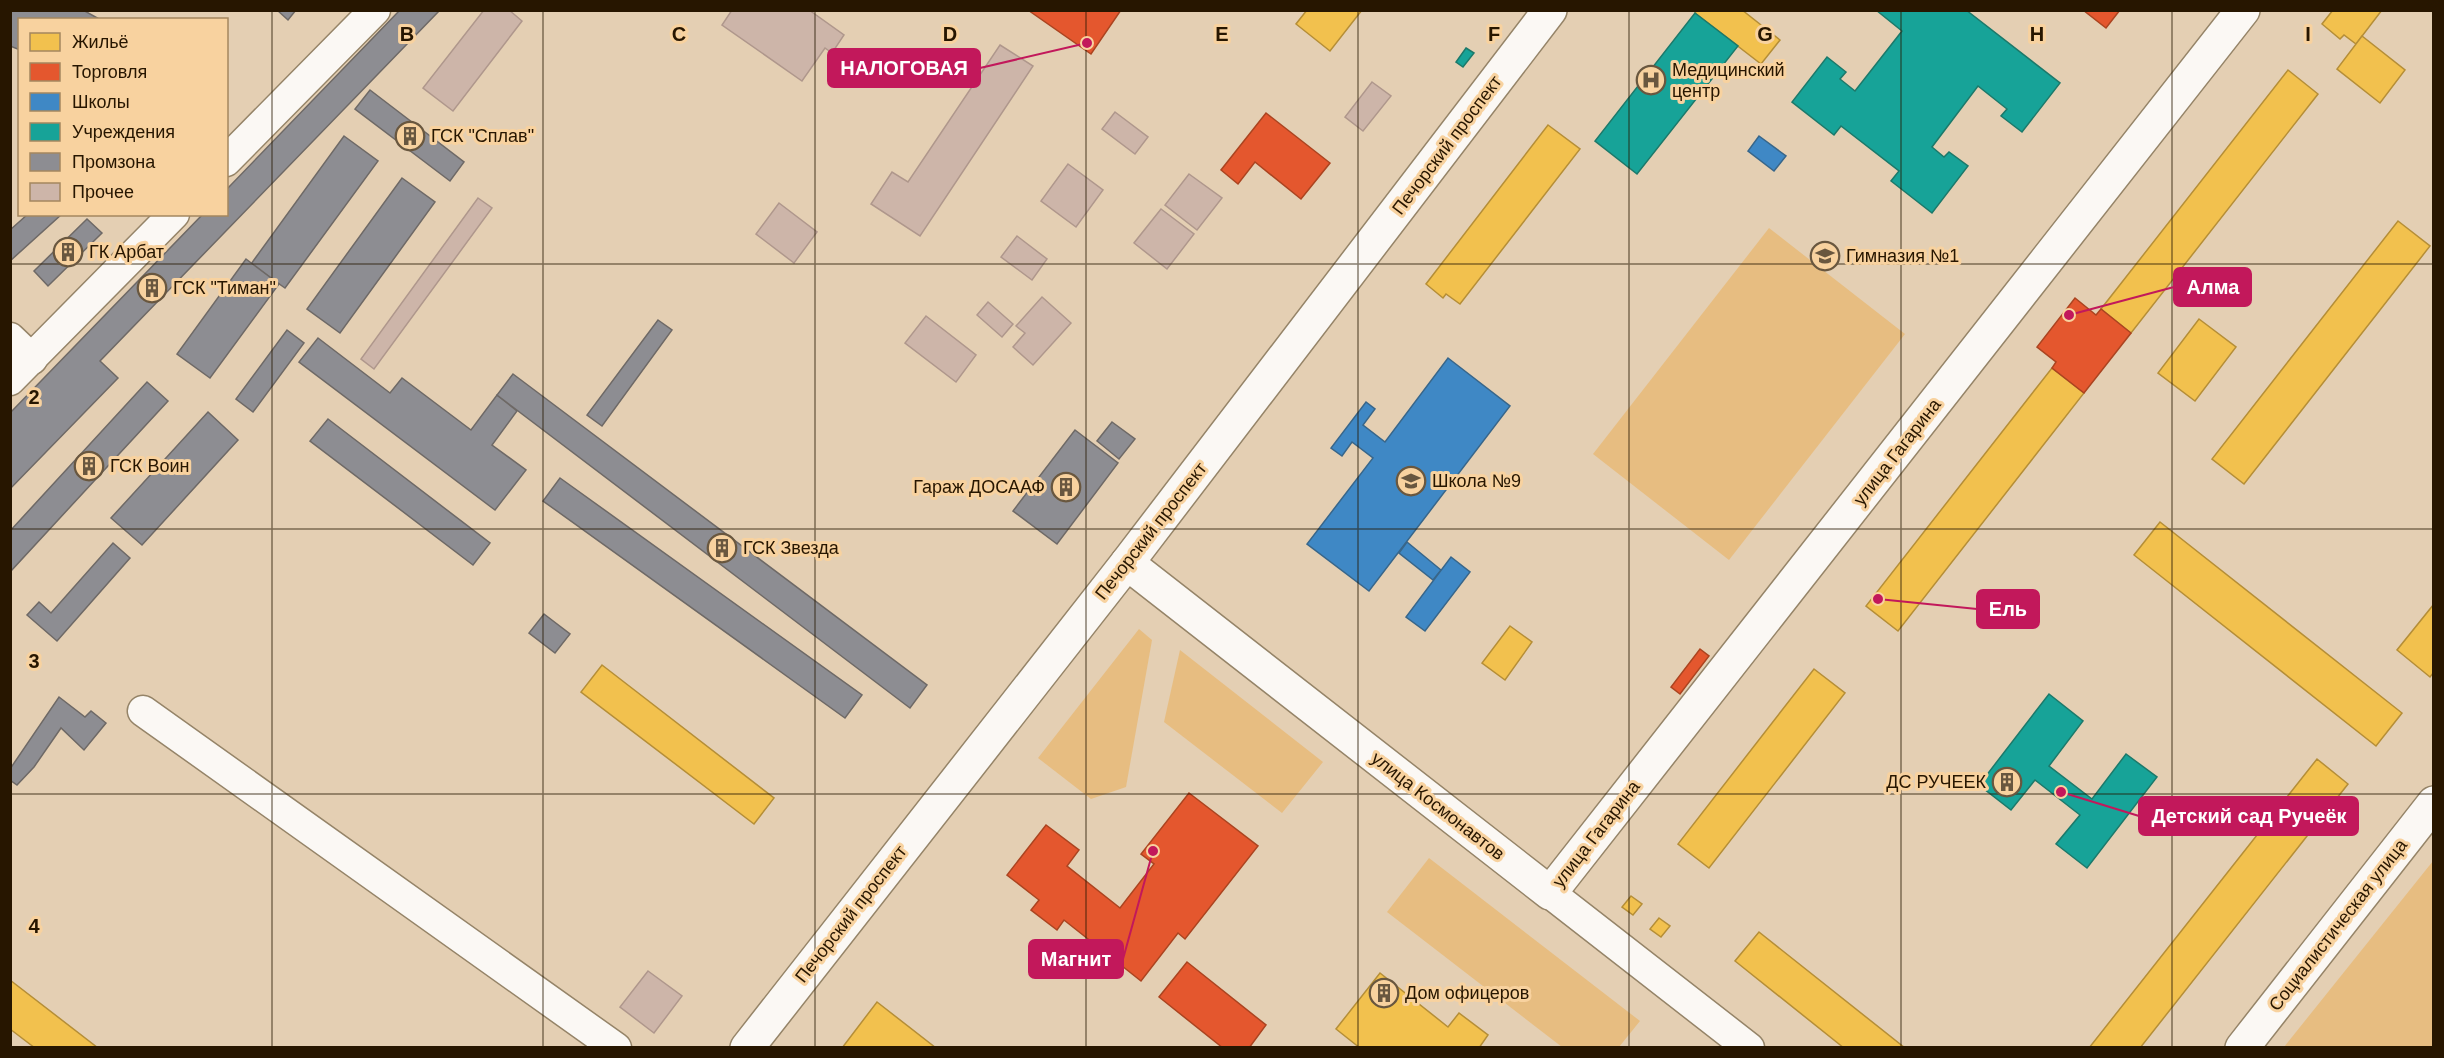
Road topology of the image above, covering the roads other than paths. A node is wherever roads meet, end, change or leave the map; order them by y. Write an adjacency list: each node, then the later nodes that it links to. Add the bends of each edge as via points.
1 (375, 10): 4 (street)
2 (1550, 10): 9 (main road, Печорский проспект)
3 (2243, 10): 12 (main road, улица Гагарина)
4 (228, 159)
5 (172, 216): 7 (street)
6 (10, 338): 7 (street)
7 (32, 359): 8 (street)
8 (10, 380)
9 (1127, 563): 12 (main road, улица Космонавтов); 14 (main road, Печорский проспект)
10 (143, 711): 13 (street)
11 (2433, 803): 16 (main road, Социалистическая улица)
12 (1550, 893): 15 (street, улица Космонавтов)
13 (616, 1047)
14 (747, 1047)
15 (1749, 1047)
16 (2242, 1047)

